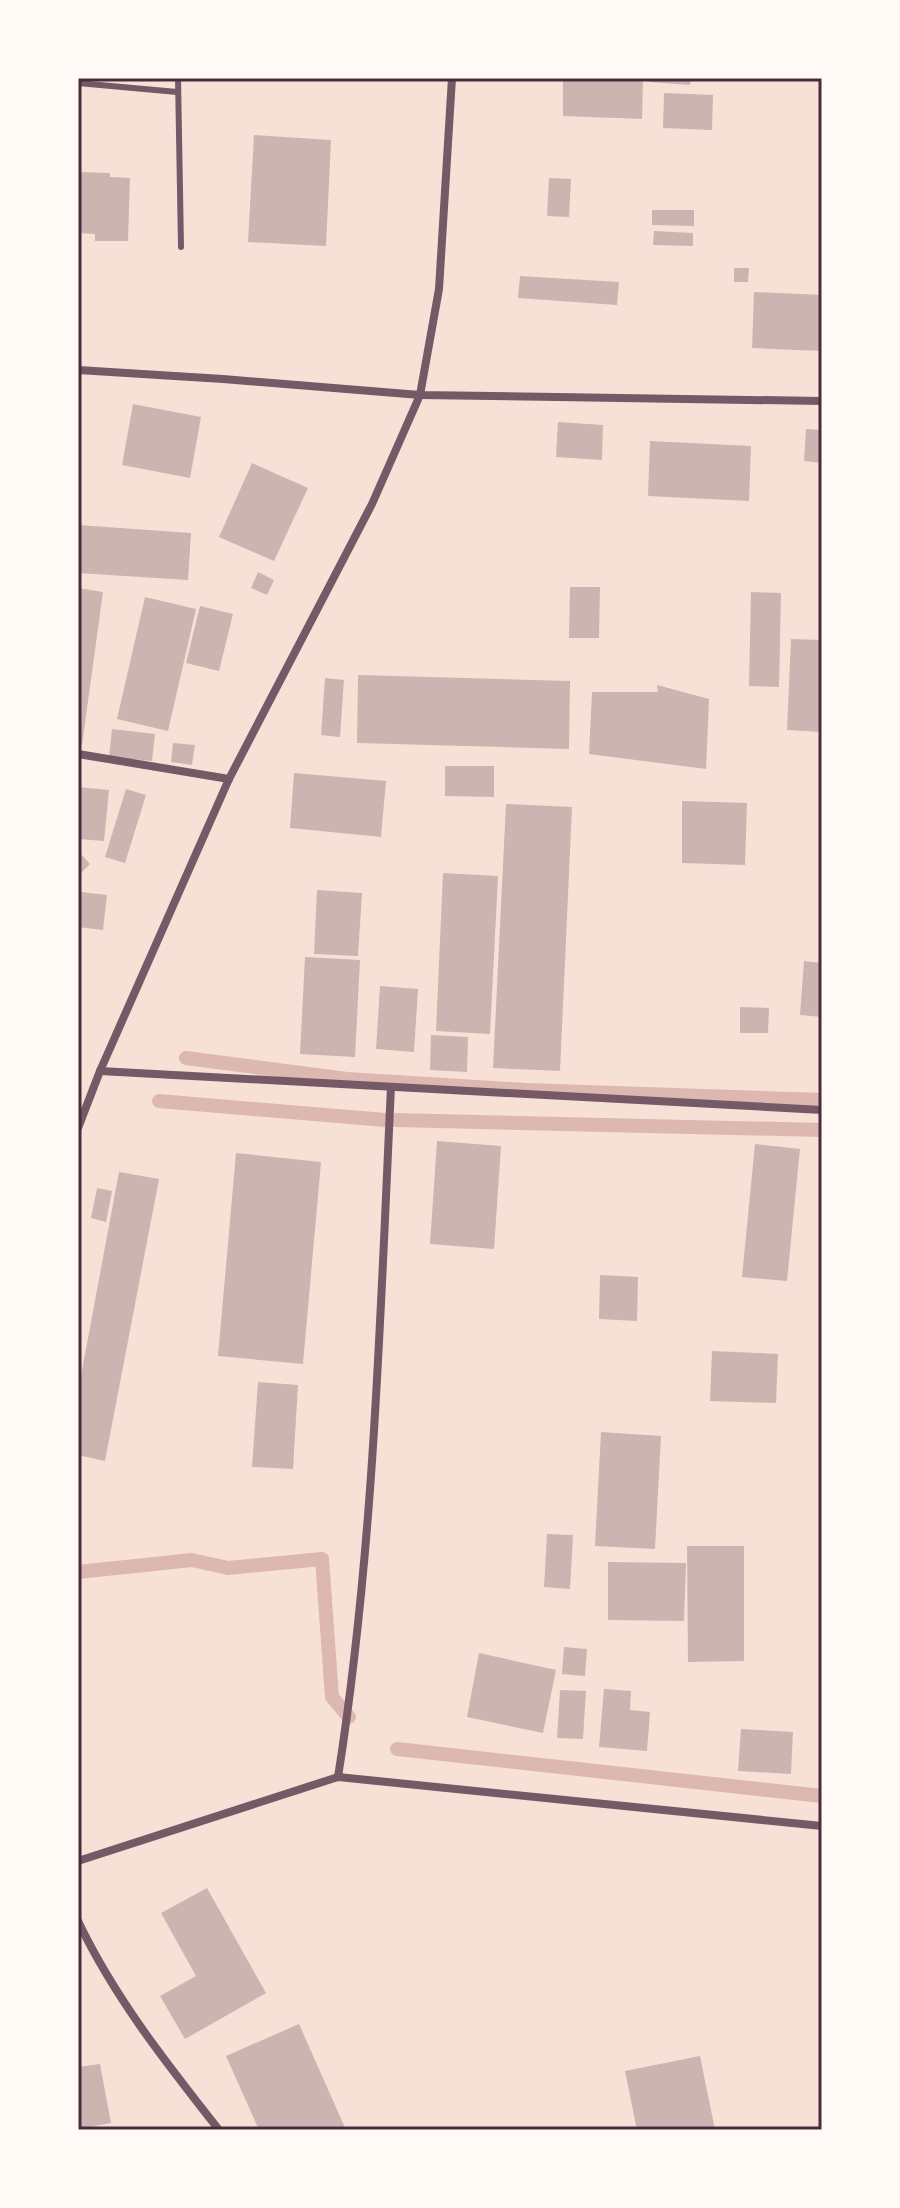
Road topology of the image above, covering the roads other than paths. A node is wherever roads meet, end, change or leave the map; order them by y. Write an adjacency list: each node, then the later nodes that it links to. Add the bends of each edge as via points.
1 (178, 78): 4 (lane)
2 (452, 78): 7 (street, via 439,289)
3 (78, 83): 4 (lane)
4 (177, 92): 5 (lane)
5 (181, 247)
6 (78, 370): 7 (street)
7 (420, 395): 8 (street); 10 (street, via 372,504)
8 (822, 401)
9 (78, 754): 10 (street)
10 (229, 779): 11 (street)
11 (100, 1071): 12 (street); 14 (street)
12 (391, 1087): 13 (street); 15 (street, via 368,1540)
13 (822, 1110)
14 (78, 1128)
15 (338, 1777): 16 (street); 17 (street)
16 (822, 1826)
17 (78, 1861)
18 (78, 1921): 19 (street, via 149,2041)
19 (219, 2130)

